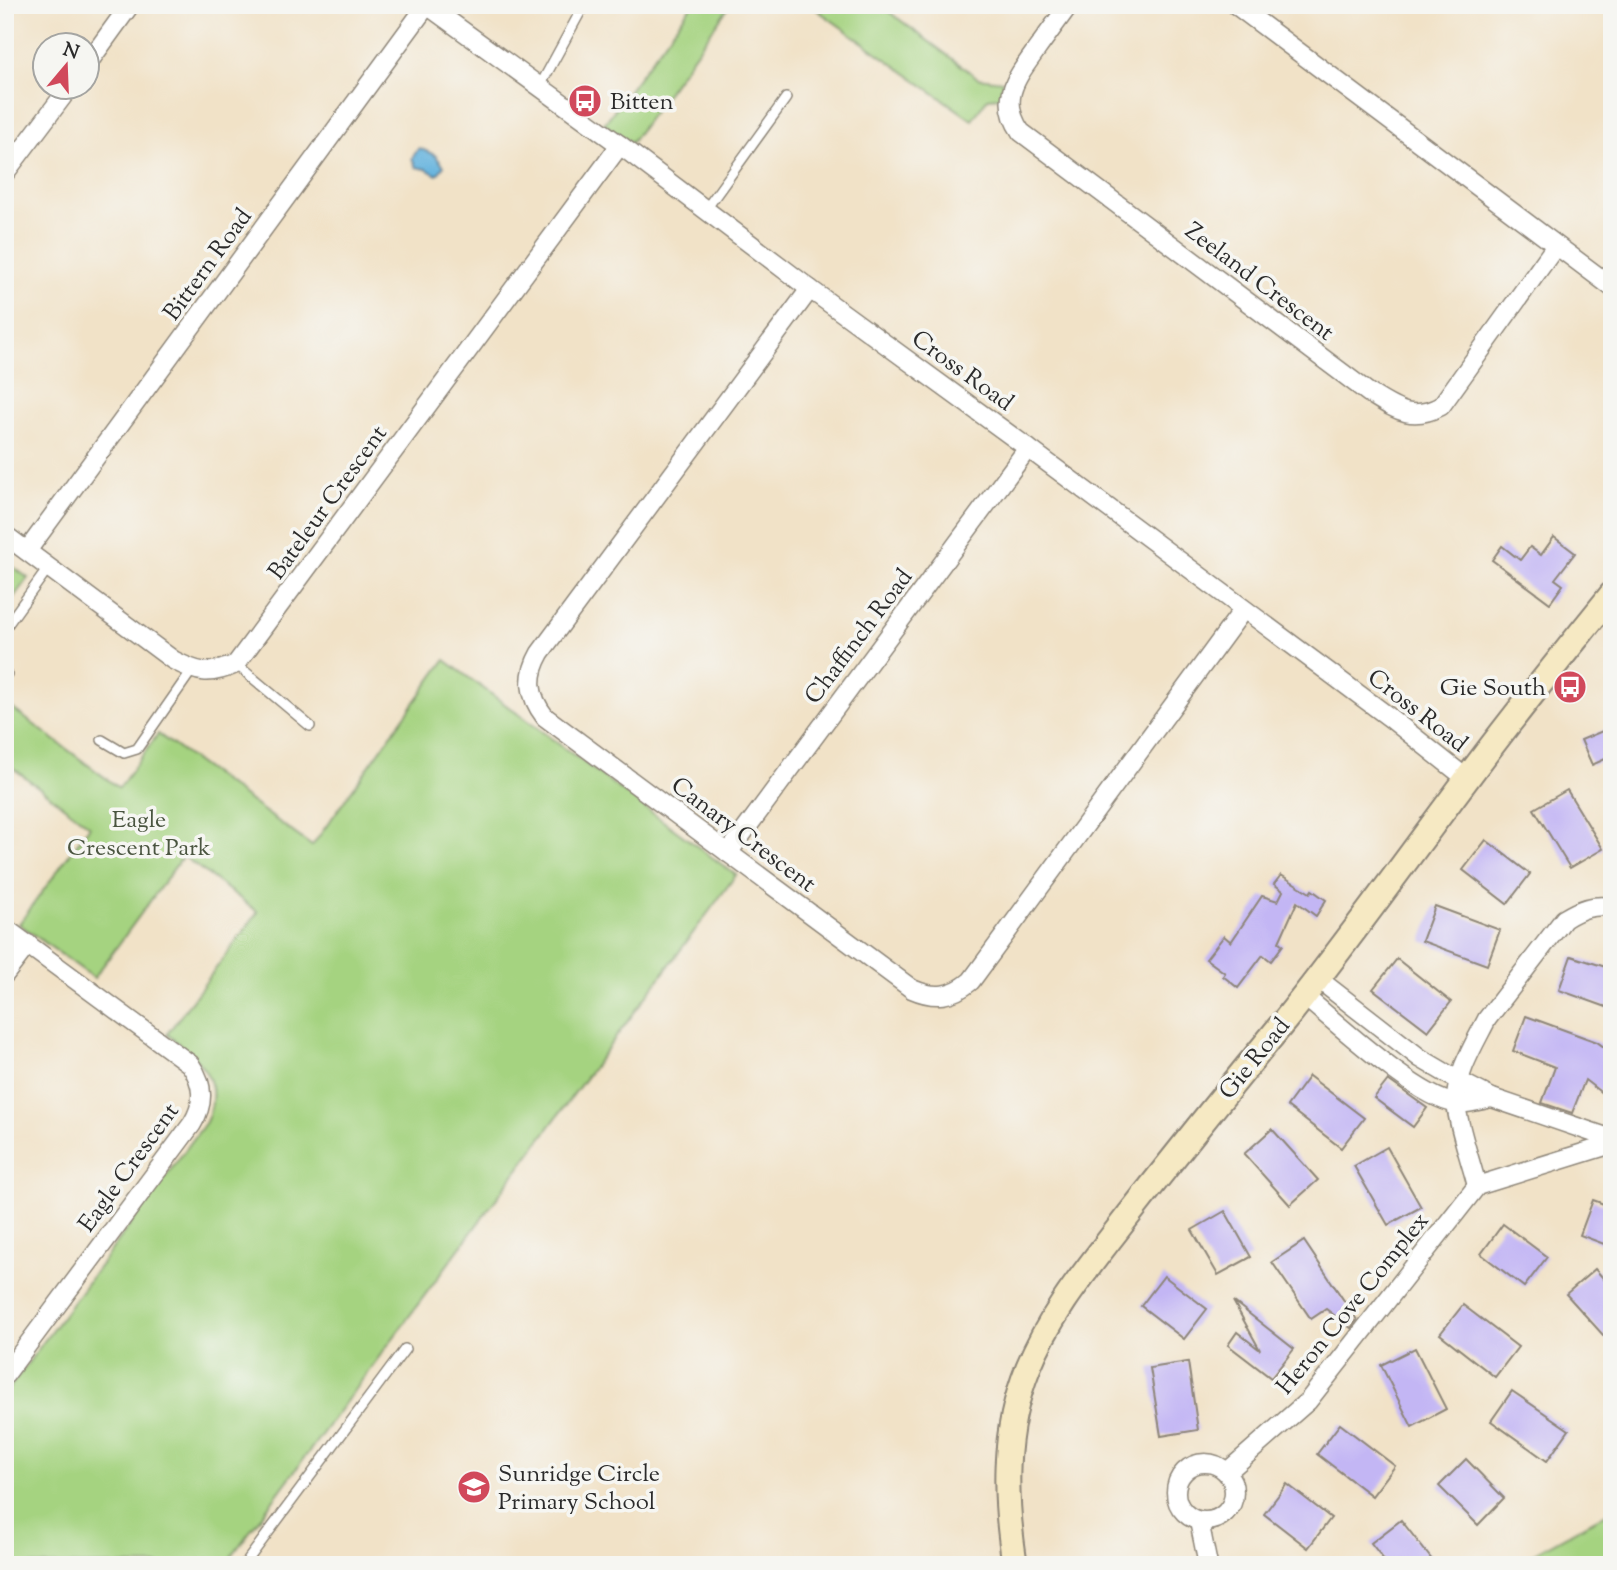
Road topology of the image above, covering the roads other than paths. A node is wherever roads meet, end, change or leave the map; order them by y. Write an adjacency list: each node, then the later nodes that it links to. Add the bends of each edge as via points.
1 (130, 5): 6 (street)
2 (427, 5): 7 (street, Cross Road); 18 (street, Bittern Road)
3 (584, 5): 7 (lane)
4 (1069, 5): 13 (street, Zeeland Crescent, via 1014,83 1011,111 1021,132 1390,406 1414,415 1441,406)
5 (1236, 5): 13 (street)
6 (102, 44)
7 (540, 86): 10 (street, Cross Road)
8 (786, 98): 12 (lane)
9 (58, 102): 11 (street)
10 (620, 145): 12 (street, Cross Road); 23 (street, Bateleur Crescent)
11 (5, 173)
12 (706, 209): 15 (street, Cross Road)
13 (1555, 247): 14 (street)
14 (1612, 287)
15 (810, 289): 16 (street, Cross Road); 28 (street, Canary Crescent, via 540,653 531,672 535,705 545,716)
16 (1028, 448): 21 (street, Cross Road); 28 (street, Chaffinch Road)
17 (5, 535): 18 (street)
18 (27, 551): 19 (street)
19 (49, 567): 22 (lane); 24 (street)
20 (1612, 594): 27 (street, Gie Road)
21 (1243, 610): 27 (street, Cross Road); 28 (street, Canary Crescent, via 971,981 954,994 927,995 912,989)
22 (5, 628)
23 (236, 664): 24 (street, via 209,673); 25 (lane)
24 (192, 670): 26 (lane, via 137,749 124,753)
25 (310, 726)
26 (102, 740)
27 (1467, 779): 33 (street, Gie Road)
28 (728, 853)
29 (1612, 907): 34 (street, via 1589,906 1564,919 1487,1019)
30 (5, 928): 31 (street, Eagle Crescent)
31 (28, 944): 32 (street); 40 (street, Eagle Crescent, via 190,1064 202,1096 192,1124)
32 (5, 974)
33 (1311, 987): 34 (street); 36 (street, via 1398,1073); 44 (street, Gie Road, via 1079,1280 1038,1345 1020,1389 1008,1439 1007,1517)
34 (1459, 1081): 35 (street); 36 (street)
35 (1492, 1098): 36 (street); 37 (street)
36 (1456, 1104): 38 (street)
37 (1612, 1141): 38 (street)
38 (1477, 1186): 41 (street, Heron Cove Complex, via 1308,1401)
39 (405, 1349): 43 (lane)
40 (5, 1375)
41 (1227, 1472): 42 (street, via 1235,1492 1228,1511 1219,1518); 42 (street, via 1210,1463 1183,1473 1177,1501 1189,1517)
42 (1199, 1521): 45 (street)
43 (244, 1565)
44 (1015, 1565)
45 (1208, 1565)

